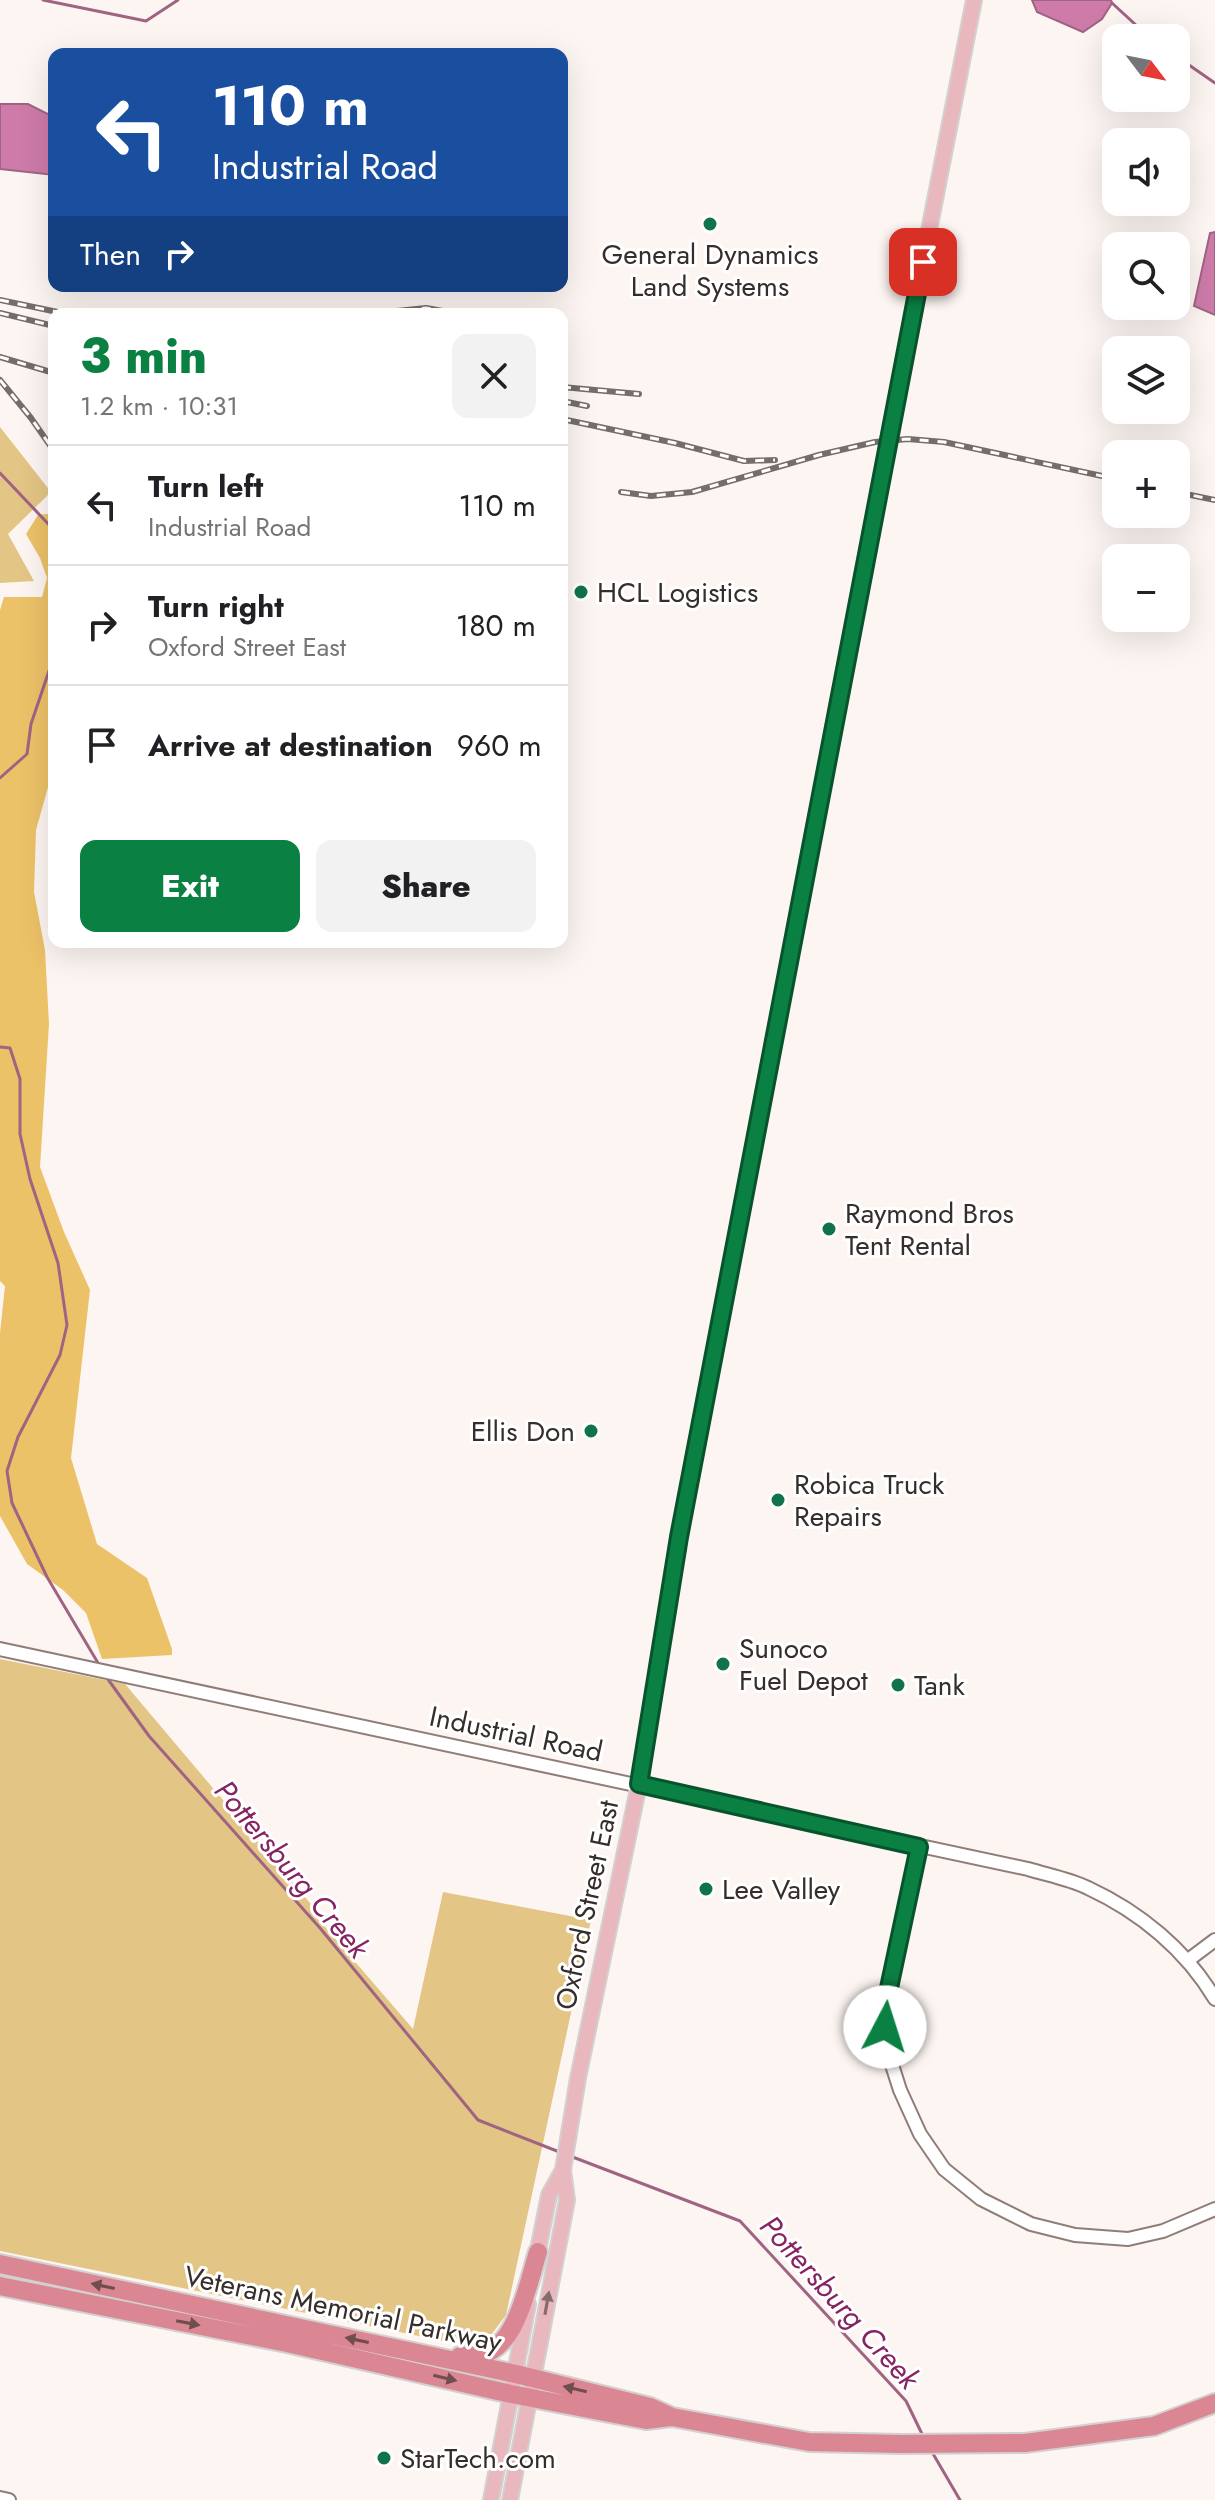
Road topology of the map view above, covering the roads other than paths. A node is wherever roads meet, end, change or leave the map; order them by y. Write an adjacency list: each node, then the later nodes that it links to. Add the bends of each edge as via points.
1 (974, 0): 3 (main road, Oxford Street East, via 679,1537)
2 (0, 1649): 3 (street, Industrial Road)
3 (639, 1784): 4 (street, Industrial Road); 8 (main road, Oxford Street East)
4 (919, 1847): 6 (street, Industrial Road, via 1086,1887 1160,1933); 9 (street, via 886,2002 885,2043 920,2134 944,2169 981,2199 1031,2224 1075,2235 1128,2239)
5 (1215, 1940): 6 (street)
6 (1187, 1961): 7 (street, Industrial Road)
7 (1215, 1999)
8 (563, 2170): 10 (main road, Oxford Street East, via 549,2195); 14 (main road, Oxford Street East, one-way to 8, via 567,2200)
9 (1215, 2209)
10 (538, 2252): 13 (highway, via 519,2314 496,2347 481,2355); 14 (main road, Oxford Street East)
11 (0, 2264): 13 (highway, Veterans Memorial Parkway, one-way to 11)
12 (0, 2286): 15 (highway, Veterans Memorial Parkway, one-way to 15)
13 (433, 2356): 14 (highway, Veterans Memorial Parkway)
14 (526, 2384): 15 (highway, Veterans Memorial Parkway); 16 (highway, Veterans Memorial Parkway, via 809,2442 1025,2443 1154,2426); 20 (main road, Oxford Street East)
15 (511, 2394): 19 (main road)
16 (1215, 2403)
17 (0, 2498): 18 (street)
18 (9, 2500)
19 (491, 2500)
20 (510, 2500)

